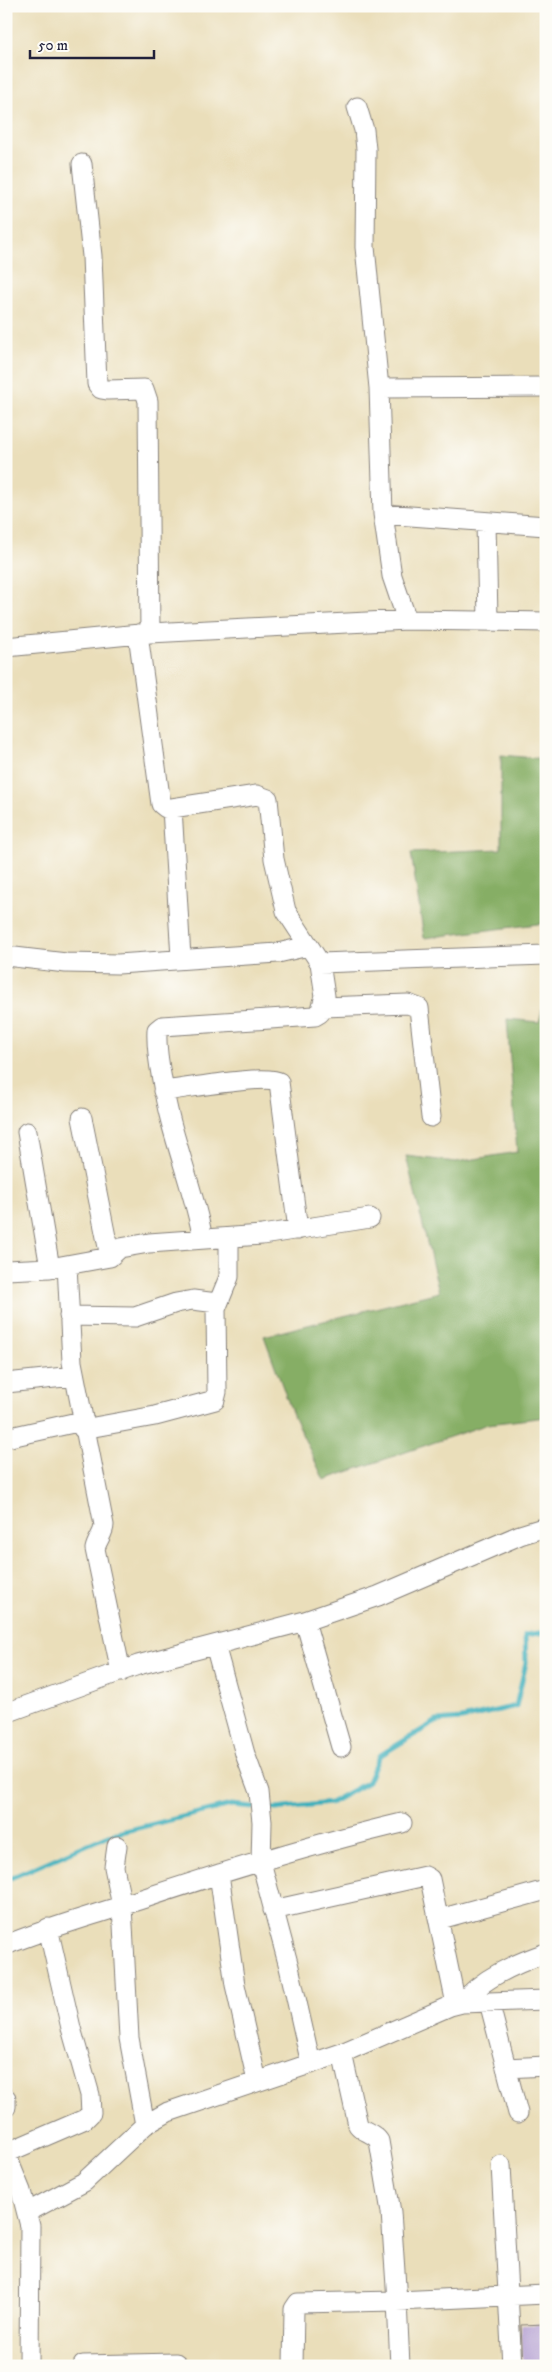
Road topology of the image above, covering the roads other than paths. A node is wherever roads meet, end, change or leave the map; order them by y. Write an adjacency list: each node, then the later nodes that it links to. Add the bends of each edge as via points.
1 (357, 107): 4 (street, via 364,130 365,247)
2 (82, 164): 11 (street, via 92,256 97,384 107,390 144,389 148,401)
3 (546, 387): 4 (street)
4 (379, 388): 5 (street)
5 (383, 514): 6 (street); 8 (street, via 392,576)
6 (486, 522): 7 (street); 9 (street)
7 (546, 526)
8 (407, 620): 9 (street); 11 (street)
9 (488, 620): 10 (street)
10 (546, 622)
11 (144, 634): 12 (street); 13 (street, via 159,796 166,808)
12 (7, 644)
13 (172, 808): 14 (street, via 257,795 268,798 274,859 286,911); 17 (street)
14 (308, 946): 17 (street, via 278,953); 18 (street)
15 (546, 955): 18 (street)
16 (6, 956): 17 (street, via 84,964)
17 (181, 958)
18 (320, 963): 19 (street, via 325,996)
19 (323, 1007): 20 (street, via 315,1016 162,1026 157,1030 157,1036); 22 (street, via 408,1004 420,1008)
20 (163, 1091): 25 (street, via 226,1083 279,1082); 27 (street, via 169,1121 198,1209)
21 (82, 1118): 28 (street)
22 (431, 1118)
23 (27, 1132): 29 (street)
24 (370, 1218): 25 (street)
25 (298, 1230): 26 (street)
26 (229, 1238): 27 (street); 31 (street, via 229,1278)
27 (203, 1239): 28 (street, via 120,1248)
28 (110, 1256): 29 (street)
29 (58, 1266): 30 (street); 32 (street)
30 (6, 1270)
31 (217, 1303): 32 (street, via 193,1300 135,1317); 35 (street, via 215,1400 155,1416)
32 (69, 1316): 33 (street)
33 (74, 1376): 34 (street); 35 (street)
34 (6, 1384)
35 (83, 1425): 36 (street); 40 (street, via 104,1525 95,1548)
36 (6, 1438)
37 (546, 1527): 38 (street, via 520,1534 378,1596)
38 (305, 1621): 39 (street); 42 (street)
39 (215, 1645): 40 (street); 45 (street, via 245,1754 259,1792)
40 (121, 1672): 41 (street)
41 (6, 1712)
42 (341, 1747)
43 (402, 1823): 45 (street, via 328,1840)
44 (117, 1846): 48 (street, via 114,1867)
45 (261, 1862): 46 (street); 49 (street)
46 (219, 1874): 48 (street); 61 (street, via 236,1985)
47 (546, 1890): 50 (street)
48 (122, 1906): 51 (street); 65 (street, via 129,2038)
49 (273, 1910): 50 (street, via 425,1876 433,1885); 58 (street)
50 (440, 1919): 56 (street)
51 (48, 1928): 52 (street); 66 (street, via 90,2095 91,2113 85,2119)
52 (6, 1945)
53 (546, 1953): 56 (street, via 485,1982)
54 (546, 2000): 55 (street)
55 (489, 2002): 56 (street); 60 (street)
56 (459, 2003): 57 (street)
57 (342, 2053): 58 (street); 71 (street, via 358,2125 379,2141 390,2212)
58 (311, 2064): 61 (street)
59 (546, 2066): 60 (street)
60 (506, 2068): 64 (street)
61 (257, 2081): 65 (street, via 168,2112)
62 (6, 2098): 63 (street)
63 (6, 2107)
64 (518, 2113)
65 (145, 2125): 68 (street, via 84,2182)
66 (6, 2153): 68 (street)
67 (501, 2164): 70 (street)
68 (28, 2212): 72 (street)
69 (546, 2294): 70 (street)
70 (507, 2296): 71 (street); 77 (street)
71 (397, 2301): 75 (street, via 298,2304 294,2309); 76 (street)
72 (29, 2366)
73 (83, 2366): 74 (street, via 176,2363)
74 (179, 2366)
75 (293, 2366)
76 (400, 2366)
77 (512, 2366)

